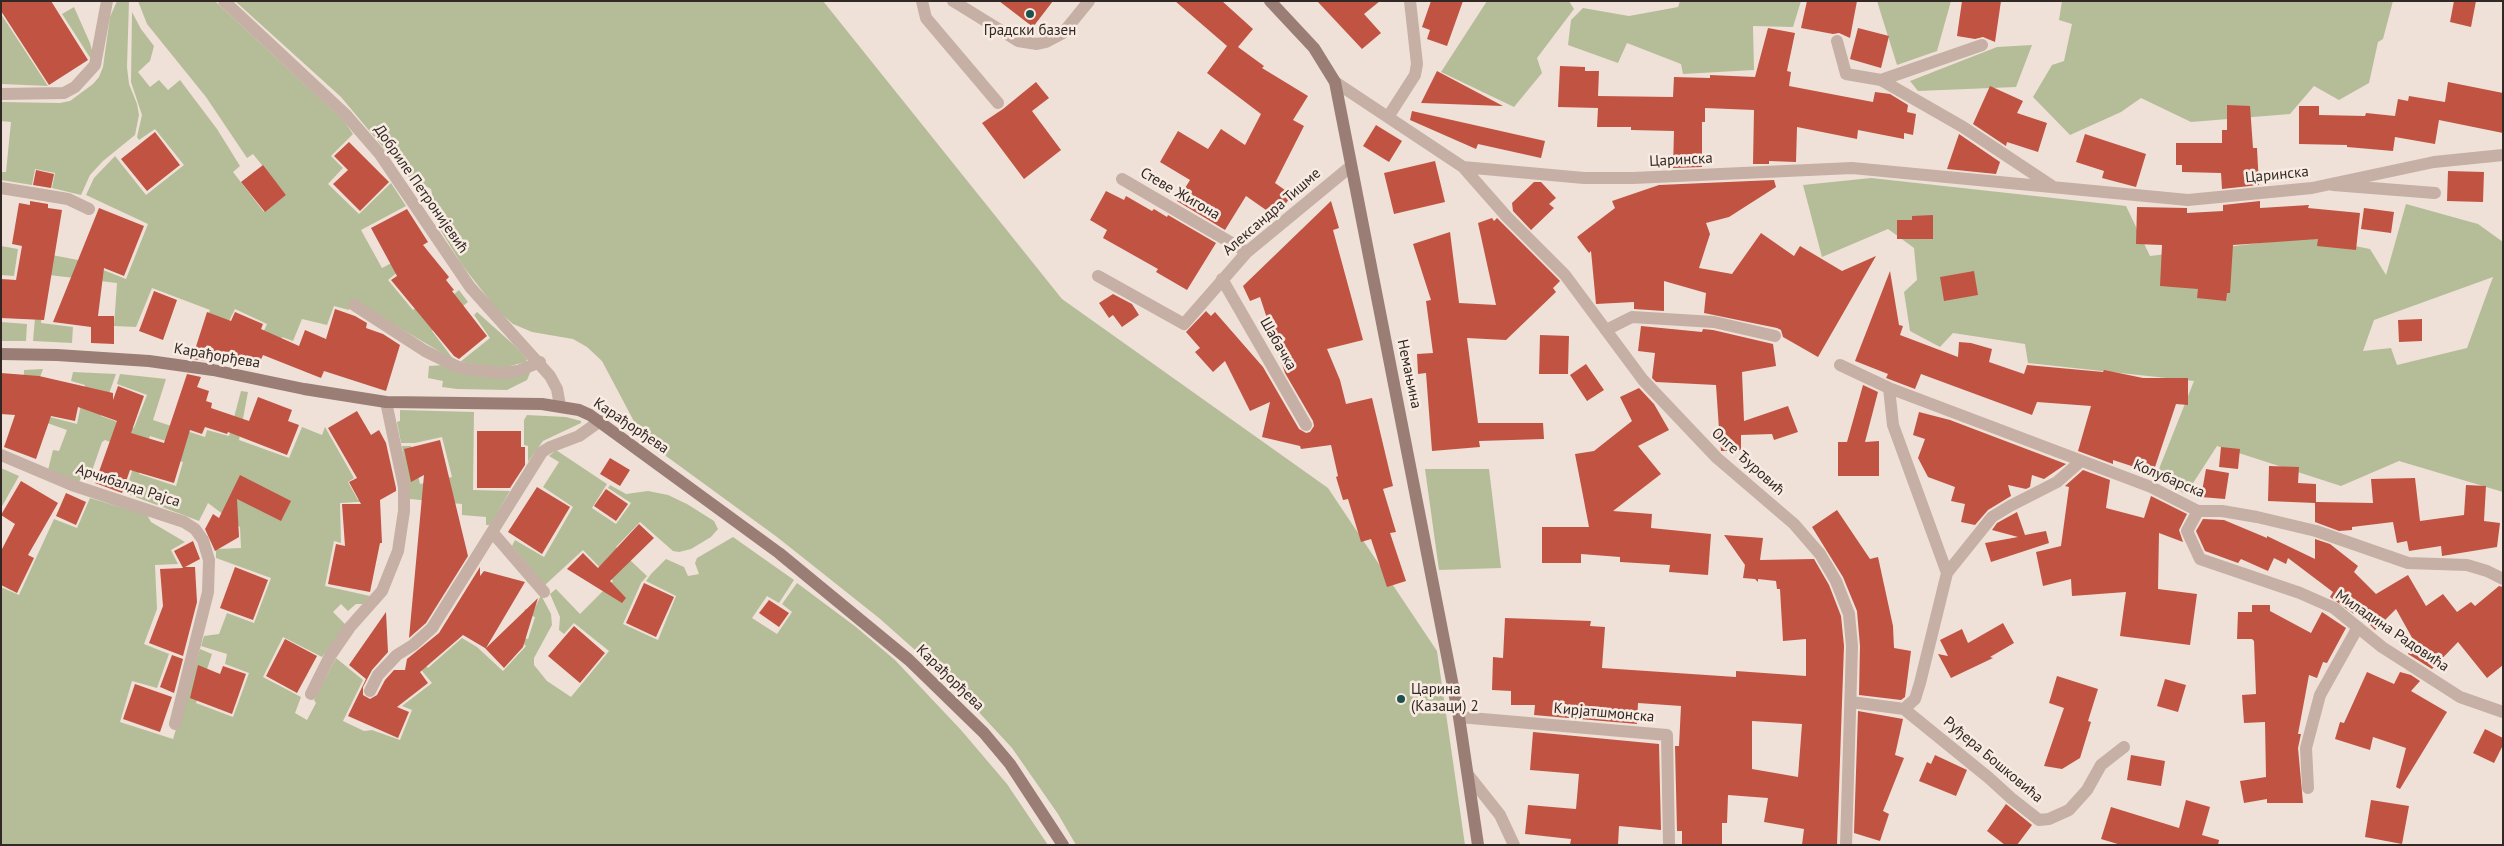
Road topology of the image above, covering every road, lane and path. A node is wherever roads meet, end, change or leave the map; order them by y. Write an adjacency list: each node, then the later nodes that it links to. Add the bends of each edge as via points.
1 (107, 1): 12 (street, via 95,65 75,87 64,93 46,95)
2 (224, 1): 31 (street, Добриле Петронијевић, via 358,128 385,160 470,287)
3 (922, 1): 13 (street, via 926,18)
4 (952, 1): 5 (street, via 1018,41 1037,44 1063,33)
5 (1089, 1)
6 (1270, 1): 11 (street, Немањина, via 1314,48)
7 (1410, 1): 14 (street, via 1417,64 1415,75)
8 (1837, 41): 10 (street, Царинска, via 1846,74)
9 (1982, 45): 10 (street, Царинска)
10 (1880, 80): 21 (street, Царинска, via 1963,127)
11 (1335, 82): 14 (street, Царинска); 16 (street, Немањина)
12 (1, 94)
13 (998, 103)
14 (1388, 117): 17 (street, Царинска)
15 (2503, 155): 19 (street, Царинска, via 2434,162)
16 (1350, 167): 24 (street, Александра Тишме); 51 (street, Немањина)
17 (1463, 167): 21 (street, Царинска, via 1545,175 1633,178 1852,168); 28 (street, Олге Ђуровић, via 1566,275)
18 (1122, 179): 24 (street, Стеве Жигона)
19 (2325, 185): 21 (street, Царинска, via 2188,200); 22 (street)
20 (1, 188): 23 (street, via 68,198)
21 (2054, 188)
22 (2435, 193)
23 (89, 210)
24 (1247, 252): 26 (street, Александра Тишме)
25 (1098, 276): 26 (street, Александра Тишме, via 1184,324)
26 (1222, 279): 37 (street, Шабачка)
27 (354, 305): 31 (street, via 425,351 460,368 500,373 518,371)
28 (1606, 330): 29 (street, via 1632,317 1714,322); 48 (street, Олге Ђуровић, via 1643,380 1717,458 1794,524 1820,554 1836,581 1849,614)
29 (1775, 336)
30 (1, 354): 34 (street, Карађорђева, via 57,354 149,361)
31 (540, 362): 35 (street, Добриле Петронијевић, via 557,389)
32 (1840, 365): 33 (street, Колубарска)
33 (1889, 388): 39 (street, Колубарска); 42 (street, via 1893,425)
34 (386, 402): 35 (street, Карађорђева); 47 (street, via 404,488 398,551 382,591 330,656)
35 (560, 406): 36 (street, Карађорђева, via 579,410)
36 (600, 420): 41 (street, via 579,436 542,452); 56 (street, Карађорђева, via 779,553 909,660 984,733 1010,764)
37 (1306, 425)
38 (1, 455): 52 (street, Арчибалда Рајса, via 72,485 184,522 203,540 209,560 208,592)
39 (2081, 462): 40 (street, Колубарска, via 2151,487); 42 (street, via 2057,482 1992,517)
40 (2198, 511): 43 (street, Колубарска, via 2222,510 2266,519 2316,531 2408,563 2467,565); 45 (street, Миладина Радовића, via 2187,530 2200,560 2300,593 2334,608)
41 (493, 533): 44 (street); 46 (street, via 432,628 378,675)
42 (1947, 573): 49 (street, via 1915,699)
43 (2503, 579)
44 (544, 592)
45 (2358, 628): 50 (street, Миладина Радовића, via 2460,697); 55 (street, via 2320,695 2306,748)
46 (370, 691)
47 (311, 694)
48 (1851, 702): 49 (street); 60 (street, Олге Ђуровић)
49 (1904, 709): 53 (street, Руђера Бошковића, via 2039,820 2050,819 2069,810 2087,790 2100,765)
50 (2503, 712)
51 (1459, 717): 54 (street, Немањина); 59 (street, Кирјатшмонска, via 1668,735)
52 (175, 724)
53 (2124, 747)
54 (1468, 776): 57 (street, Немањина); 58 (street, Немањина, via 1500,816)
55 (2308, 788)
56 (1063, 845)
57 (1478, 845)
58 (1514, 845)
59 (1669, 845)
60 (1846, 845)

